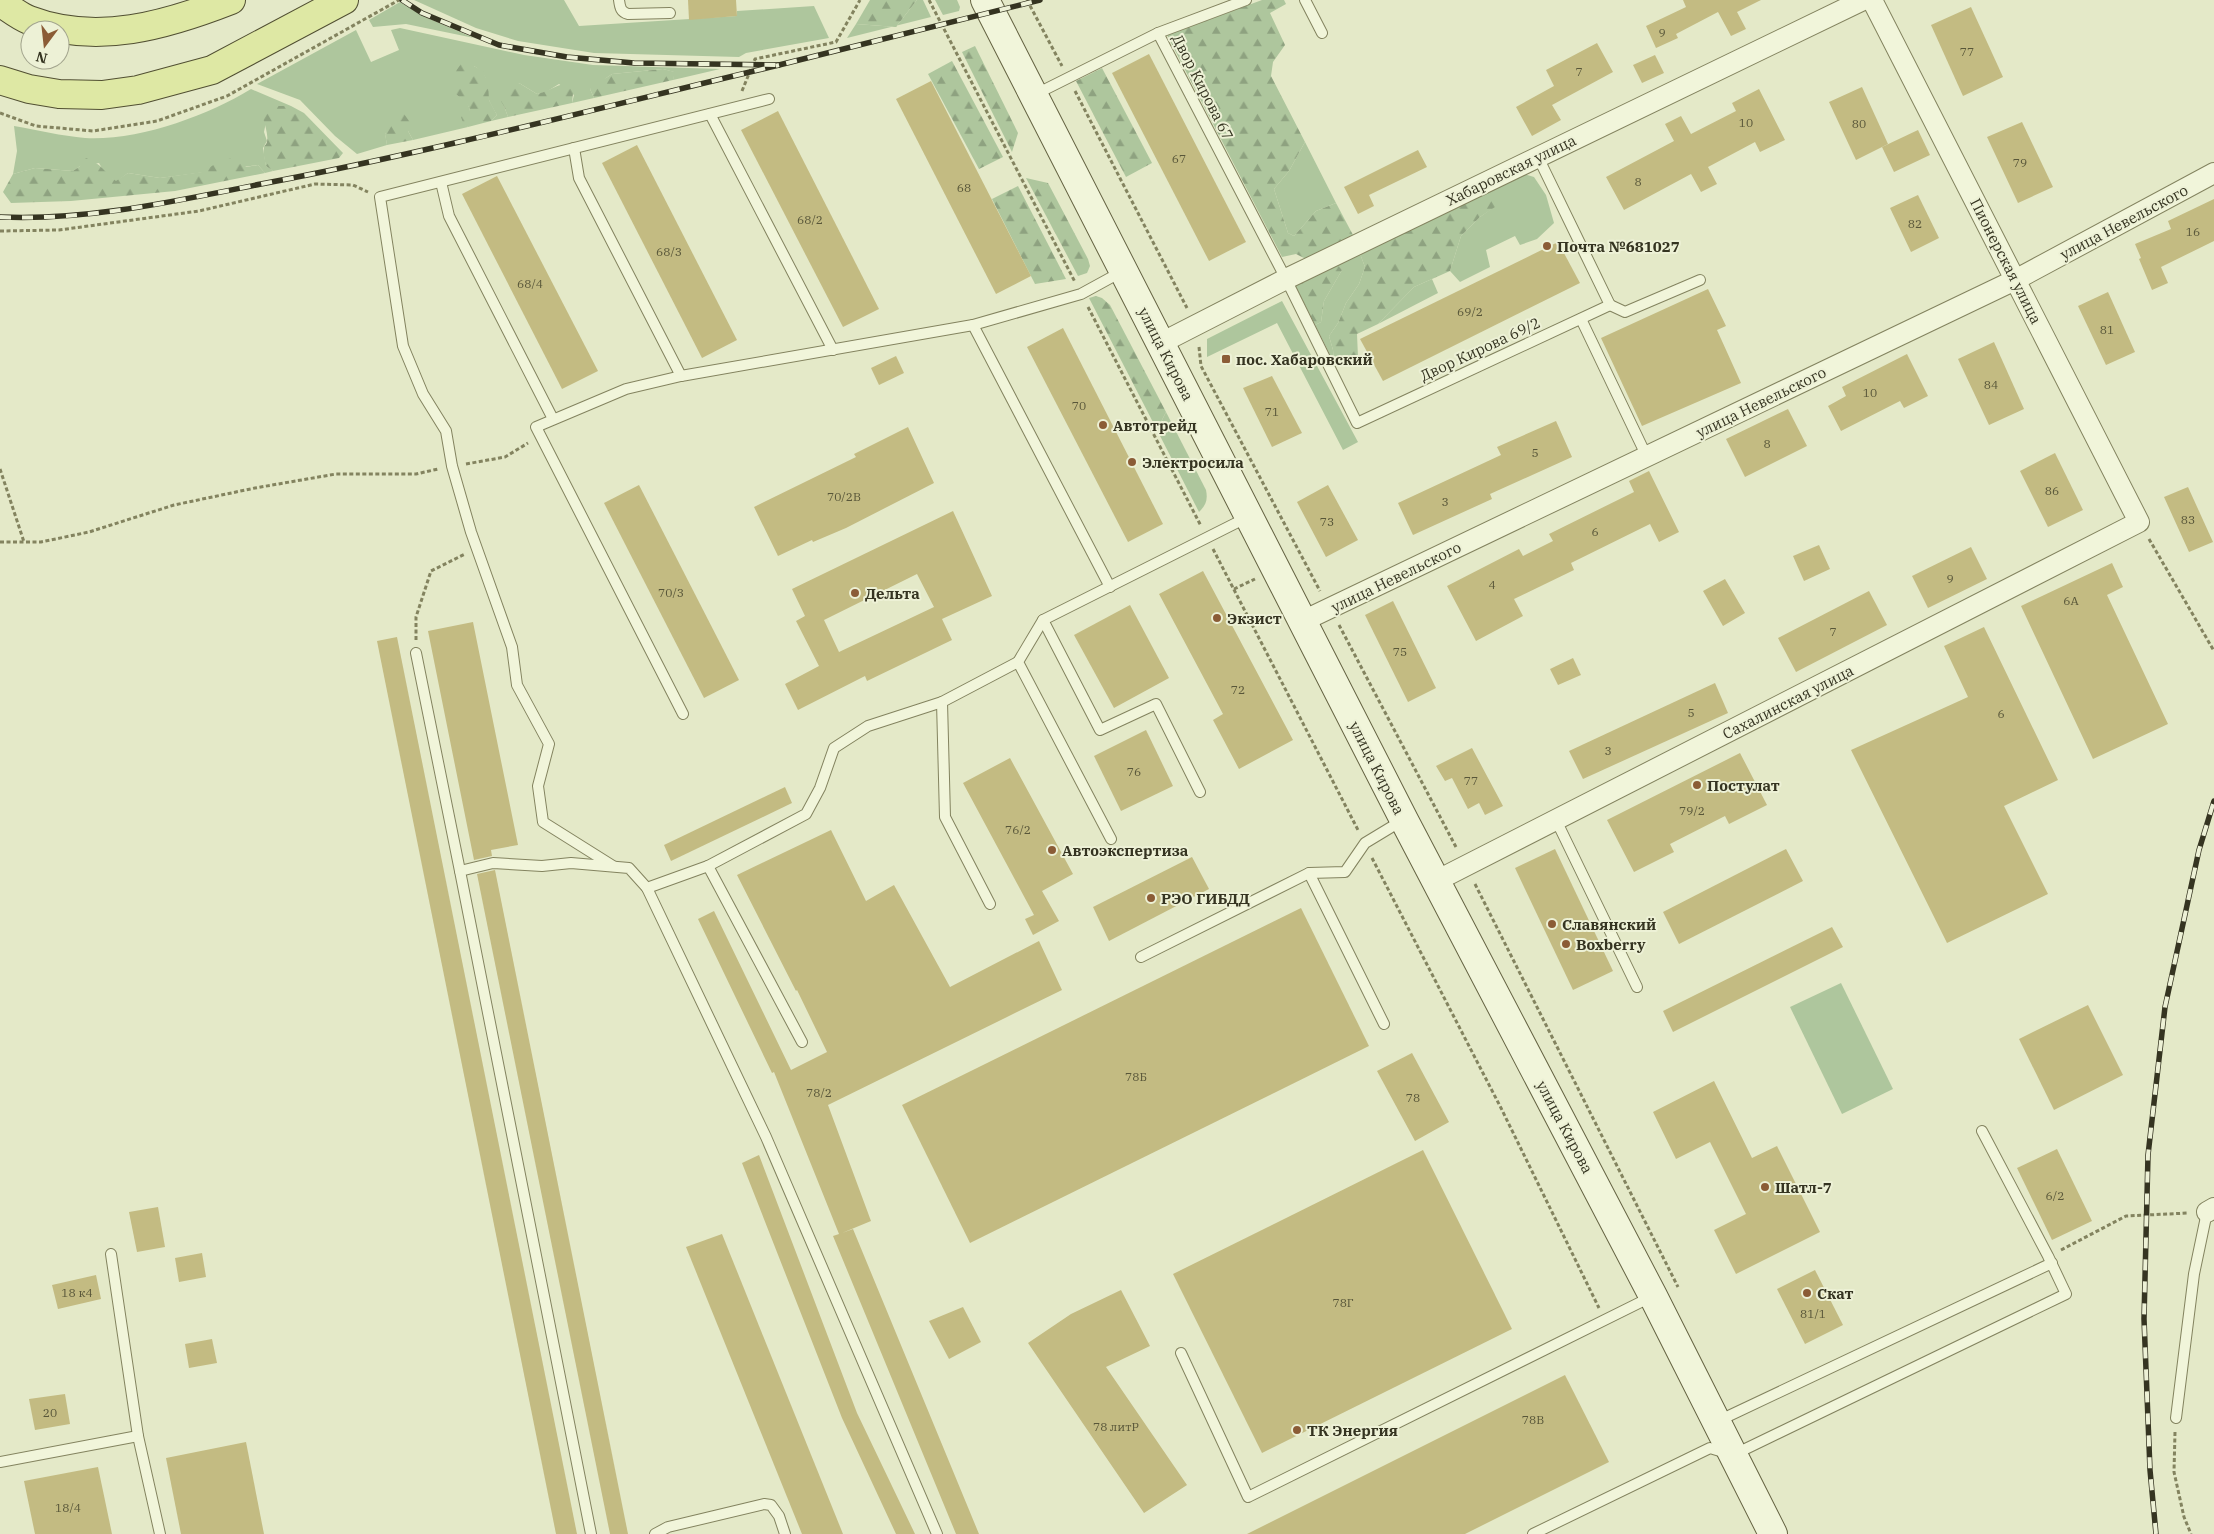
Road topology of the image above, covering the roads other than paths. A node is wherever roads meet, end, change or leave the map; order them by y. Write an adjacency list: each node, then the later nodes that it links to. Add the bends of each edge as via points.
1 (231, 0): 9 (main road, via 191,16 108,33 60,29 28,20)
2 (344, 0): 13 (main road, via 212,70 138,90 102,95 59,94)
3 (620, 0): 10 (lane, via 623,13)
4 (985, 0): 14 (main road, улица Кирова)
5 (1246, 0): 11 (lane)
6 (1304, 0): 12 (lane)
7 (1863, 0): 18 (street, Хабаровская улица)
8 (1872, 0): 24 (street, Пионерская улица)
9 (0, 2)
10 (670, 13)
11 (1158, 33): 14 (lane, Двор Кирова 67); 22 (lane, Двор Кирова 67)
12 (1322, 33)
13 (0, 82)
14 (1034, 95): 21 (main road, улица Кирова)
15 (769, 99): 16 (lane)
16 (710, 114): 17 (lane); 29 (lane)
17 (574, 148): 20 (lane); 30 (lane, via 579,178)
18 (1538, 157): 22 (street, Хабаровская улица); 25 (lane)
19 (2214, 173): 24 (street, улица Невельского)
20 (441, 182): 31 (lane, via 449,216); 46 (lane, via 380,197 403,346 423,394 446,430 452,466 512,647 517,685 549,744 538,786 543,822)
21 (1124, 270): 27 (lane, via 1081,294); 28 (main road, улица Кирова)
22 (1286, 279): 26 (lane, Двор Кирова 69/2, via 1356,423); 28 (street, Хабаровская улица)
23 (1700, 280): 25 (lane, via 1625,312)
24 (2015, 280): 32 (street, улица Невельского); 34 (street, Пионерская улица)
25 (1610, 306): 26 (lane, Двор Кирова 69/2)
26 (1581, 319): 32 (lane)
27 (973, 325): 29 (lane); 35 (lane)
28 (1161, 343): 33 (main road, улица Кирова)
29 (833, 350): 30 (lane)
30 (681, 376): 31 (lane, via 626,389)
31 (553, 420): 41 (lane, via 536,427 540,437)
32 (1647, 457): 37 (street, улица Невельского)
33 (1249, 516): 35 (lane); 37 (main road, улица Кирова)
34 (2139, 522): 44 (street, Сахалинская улица)
35 (1110, 587): 36 (lane)
36 (1043, 620): 39 (lane); 42 (lane, via 1100,730 1156,704)
37 (1303, 622): 43 (main road, улица Кирова)
38 (416, 653): 48 (lane)
39 (1018, 662): 40 (lane); 45 (lane)
40 (942, 702): 47 (lane, via 868,726 834,748 820,788 806,814); 52 (lane, via 944,817)
41 (683, 714)
42 (1200, 792)
43 (1404, 820): 49 (lane, via 1365,843 1345,872); 50 (main road, улица Кирова)
44 (1556, 820): 50 (street, Сахалинская улица); 54 (lane)
45 (1111, 839)
46 (613, 866): 48 (lane, via 493,863); 51 (lane, via 629,868)
47 (708, 866): 51 (lane); 56 (lane)
48 (460, 871): 68 (lane)
49 (1309, 873): 53 (lane); 55 (lane)
50 (1436, 881): 61 (main road, улица Кирова)
51 (647, 888): 71 (lane, via 766,1137)
52 (990, 904)
53 (1141, 957)
54 (1637, 987)
55 (1384, 1024)
56 (802, 1042)
57 (1982, 1131): 60 (lane)
58 (2210, 1210): 63 (lane, via 2194,1274)
59 (111, 1254): 64 (lane)
60 (2050, 1260): 65 (lane); 65 (lane, via 2066,1294)
61 (1653, 1296): 62 (lane, via 1248,1497); 65 (main road, улица Кирова)
62 (1181, 1353)
63 (2176, 1418)
64 (138, 1436): 66 (lane); 67 (lane)
65 (1720, 1442): 72 (lane); 73 (main road, улица Кирова)
66 (0, 1462)
67 (160, 1534)
68 (591, 1534)
69 (655, 1534): 70 (lane, via 668,1527 764,1504 771,1505 779,1516)
70 (785, 1534)
71 (937, 1534)
72 (1533, 1534)
73 (1772, 1534)

